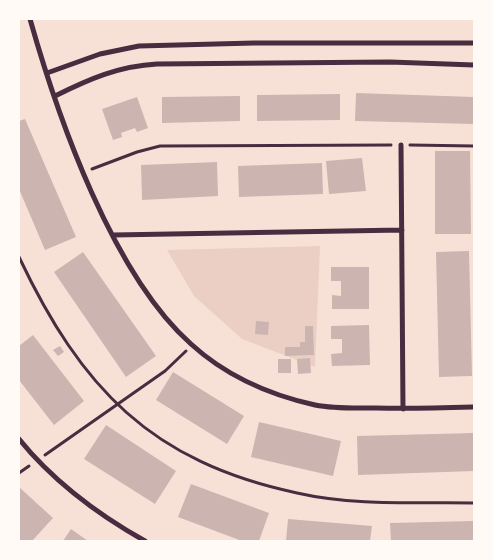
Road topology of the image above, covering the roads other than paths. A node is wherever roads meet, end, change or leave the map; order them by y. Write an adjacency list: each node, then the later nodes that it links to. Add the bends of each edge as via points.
1 (30, 19): 4 (street)
2 (474, 43): 4 (street, via 139,46 100,54)
3 (474, 64): 5 (street, via 158,64 105,73)
4 (47, 73): 5 (street)
5 (55, 96): 8 (street, via 84,172)
6 (401, 145): 7 (street)
7 (402, 230): 8 (street); 10 (street)
8 (113, 235): 10 (street, via 146,293 191,344 218,365 250,384 318,406)
9 (474, 407): 10 (street)
10 (403, 408)
11 (19, 439): 12 (street, via 37,461 80,498)
12 (145, 541)

